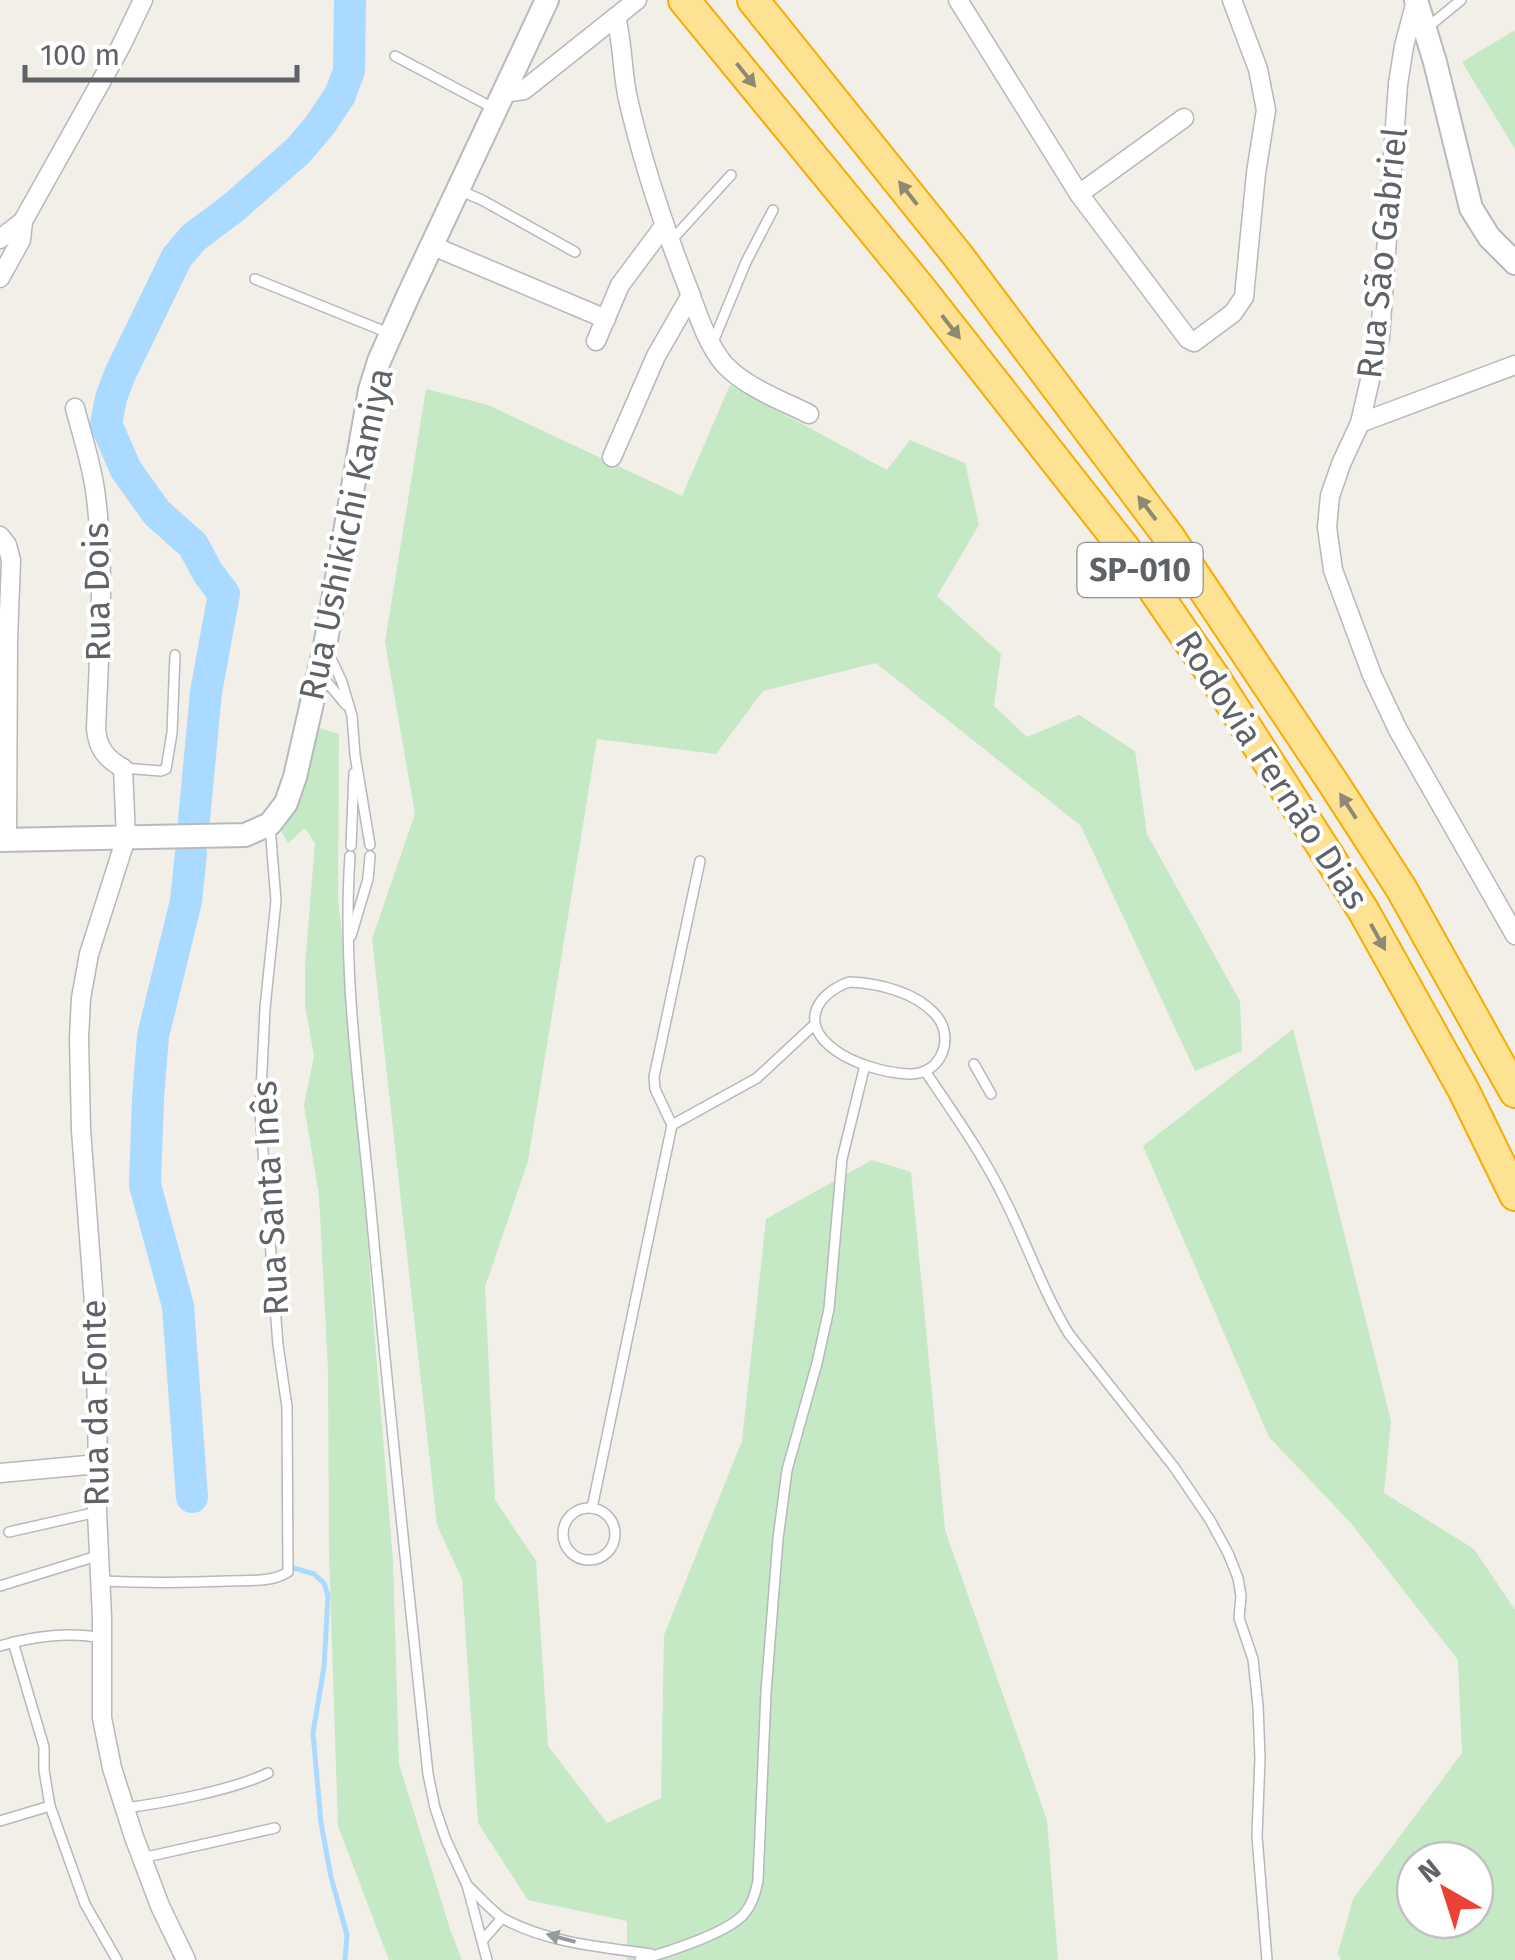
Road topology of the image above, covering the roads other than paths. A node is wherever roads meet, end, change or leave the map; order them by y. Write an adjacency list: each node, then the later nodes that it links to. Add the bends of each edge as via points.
1 (143, 0): 19 (street)
2 (547, 0): 13 (main road, Rua Ushikichi Kamiya)
3 (637, 0): 10 (street)
4 (684, 0): 58 (highway, Rodovia Fernão Dias / SP-010, one-way to 58, via 1132,558 1364,910)
5 (753, 0): 55 (highway, Rodovia Fernão Dias / SP-010, one-way to 5, via 1401,888 1169,538)
6 (958, 0): 17 (street)
7 (1232, 0): 17 (street, via 1266,110 1244,297 1233,313 1197,341 1188,339)
8 (1461, 0): 11 (lane)
9 (1416, 1): 11 (main road); 35 (street, Rua São Gabriel, via 1398,84 1380,337)
10 (616, 17): 13 (street, via 524,90); 20 (street, via 627,95)
11 (1425, 30): 24 (main road, via 1471,208 1488,238)
12 (396, 56): 13 (lane)
13 (500, 101): 16 (main road, Rua Ushikichi Kamiya)
14 (1184, 118): 17 (street)
15 (731, 174): 20 (lane)
16 (458, 190): 22 (main road, Rua Ushikichi Kamiya); 23 (lane)
17 (1080, 194)
18 (773, 210): 31 (lane)
19 (23, 221): 21 (street); 25 (street, via 21,240)
20 (667, 234): 27 (street); 28 (street, via 628,272)
21 (0, 239)
22 (433, 246): 28 (street); 29 (main road, Rua Ushikichi Kamiya)
23 (575, 252)
24 (1515, 262)
25 (0, 278)
26 (255, 279): 29 (lane)
27 (691, 295): 31 (street); 36 (street)
28 (606, 319): 30 (street)
29 (391, 334): 38 (main road, Rua Ushikichi Kamiya, via 366,407)
30 (596, 342)
31 (712, 345): 34 (street, via 734,374)
32 (1515, 365): 35 (street)
33 (75, 408): 44 (street, Rua Dois, via 98,532 98,744)
34 (809, 414)
35 (1360, 423): 49 (street, Rua São Gabriel, via 1330,496 1333,570 1398,730)
36 (612, 457)
37 (0, 536): 41 (street, via 11,560)
38 (324, 646): 40 (main road, Rua Ushikichi Kamiya); 42 (lane)
39 (175, 654): 44 (lane, via 166,768)
40 (318, 676): 42 (lane); 45 (main road, Rua Ushikichi Kamiya, via 295,777)
41 (4, 703): 47 (street, via 9,756)
42 (352, 716): 43 (lane)
43 (355, 755): 50 (lane); 50 (lane, via 370,851)
44 (123, 768): 46 (street)
45 (270, 824): 46 (main road, via 244,835); 65 (lane, Rua Santa Inês, via 276,901 260,1112 287,1407 288,1572 253,1580)
46 (126, 838): 47 (main road); 59 (street, Rua da Fonte, via 88,954 79,1038)
47 (3, 840)
48 (700, 860): 57 (lane, via 654,1078)
49 (1515, 934)
50 (350, 938): 76 (lane, via 428,1774)
51 (815, 1024): 53 (lane, via 834,1050); 54 (lane, via 820,1000 831,989 849,982 896,991 919,1001 944,1028 946,1046); 57 (lane, via 757,1078)
52 (974, 1064): 56 (lane)
53 (865, 1065): 54 (lane); 79 (lane, via 842,1159 829,1309 787,1470 768,1655 758,1881 742,1916)
54 (926, 1071): 84 (lane, via 1006,1202 1055,1312 1183,1480 1238,1578 1239,1618 1253,1659 1258,1706 1257,1836)
55 (1511, 1076)
56 (991, 1094)
57 (672, 1125): 61 (lane)
58 (1515, 1195)
59 (98, 1464): 60 (street); 62 (street, Rua da Fonte)
60 (0, 1473)
61 (592, 1508): 61 (lane, via 569,1517 564,1533 568,1549 590,1560 606,1553 615,1538 608,1514)
62 (97, 1512): 63 (lane); 64 (street, Rua da Fonte)
63 (8, 1532)
64 (100, 1555): 65 (street, Rua da Fonte); 66 (lane)
65 (102, 1582): 67 (street, Rua da Fonte)
66 (0, 1586)
67 (102, 1638): 68 (lane); 72 (street, Rua da Fonte, via 102,1718)
68 (13, 1642): 69 (lane); 71 (lane, via 44,1747)
69 (0, 1646)
70 (268, 1773): 72 (lane)
71 (50, 1806): 73 (lane); 80 (lane, via 85,1904)
72 (125, 1808): 75 (street, Rua da Fonte)
73 (0, 1822)
74 (275, 1828): 75 (lane)
75 (142, 1858): 81 (street, Rua da Fonte)
76 (466, 1885): 77 (lane); 78 (lane)
77 (502, 1918): 78 (lane); 79 (lane, one-way to 77, via 570,1941)
78 (482, 1941): 82 (lane)
79 (656, 1955): 83 (lane)
80 (117, 1960)
81 (186, 1960)
82 (487, 1960)
83 (640, 1960)
84 (1267, 1960)

